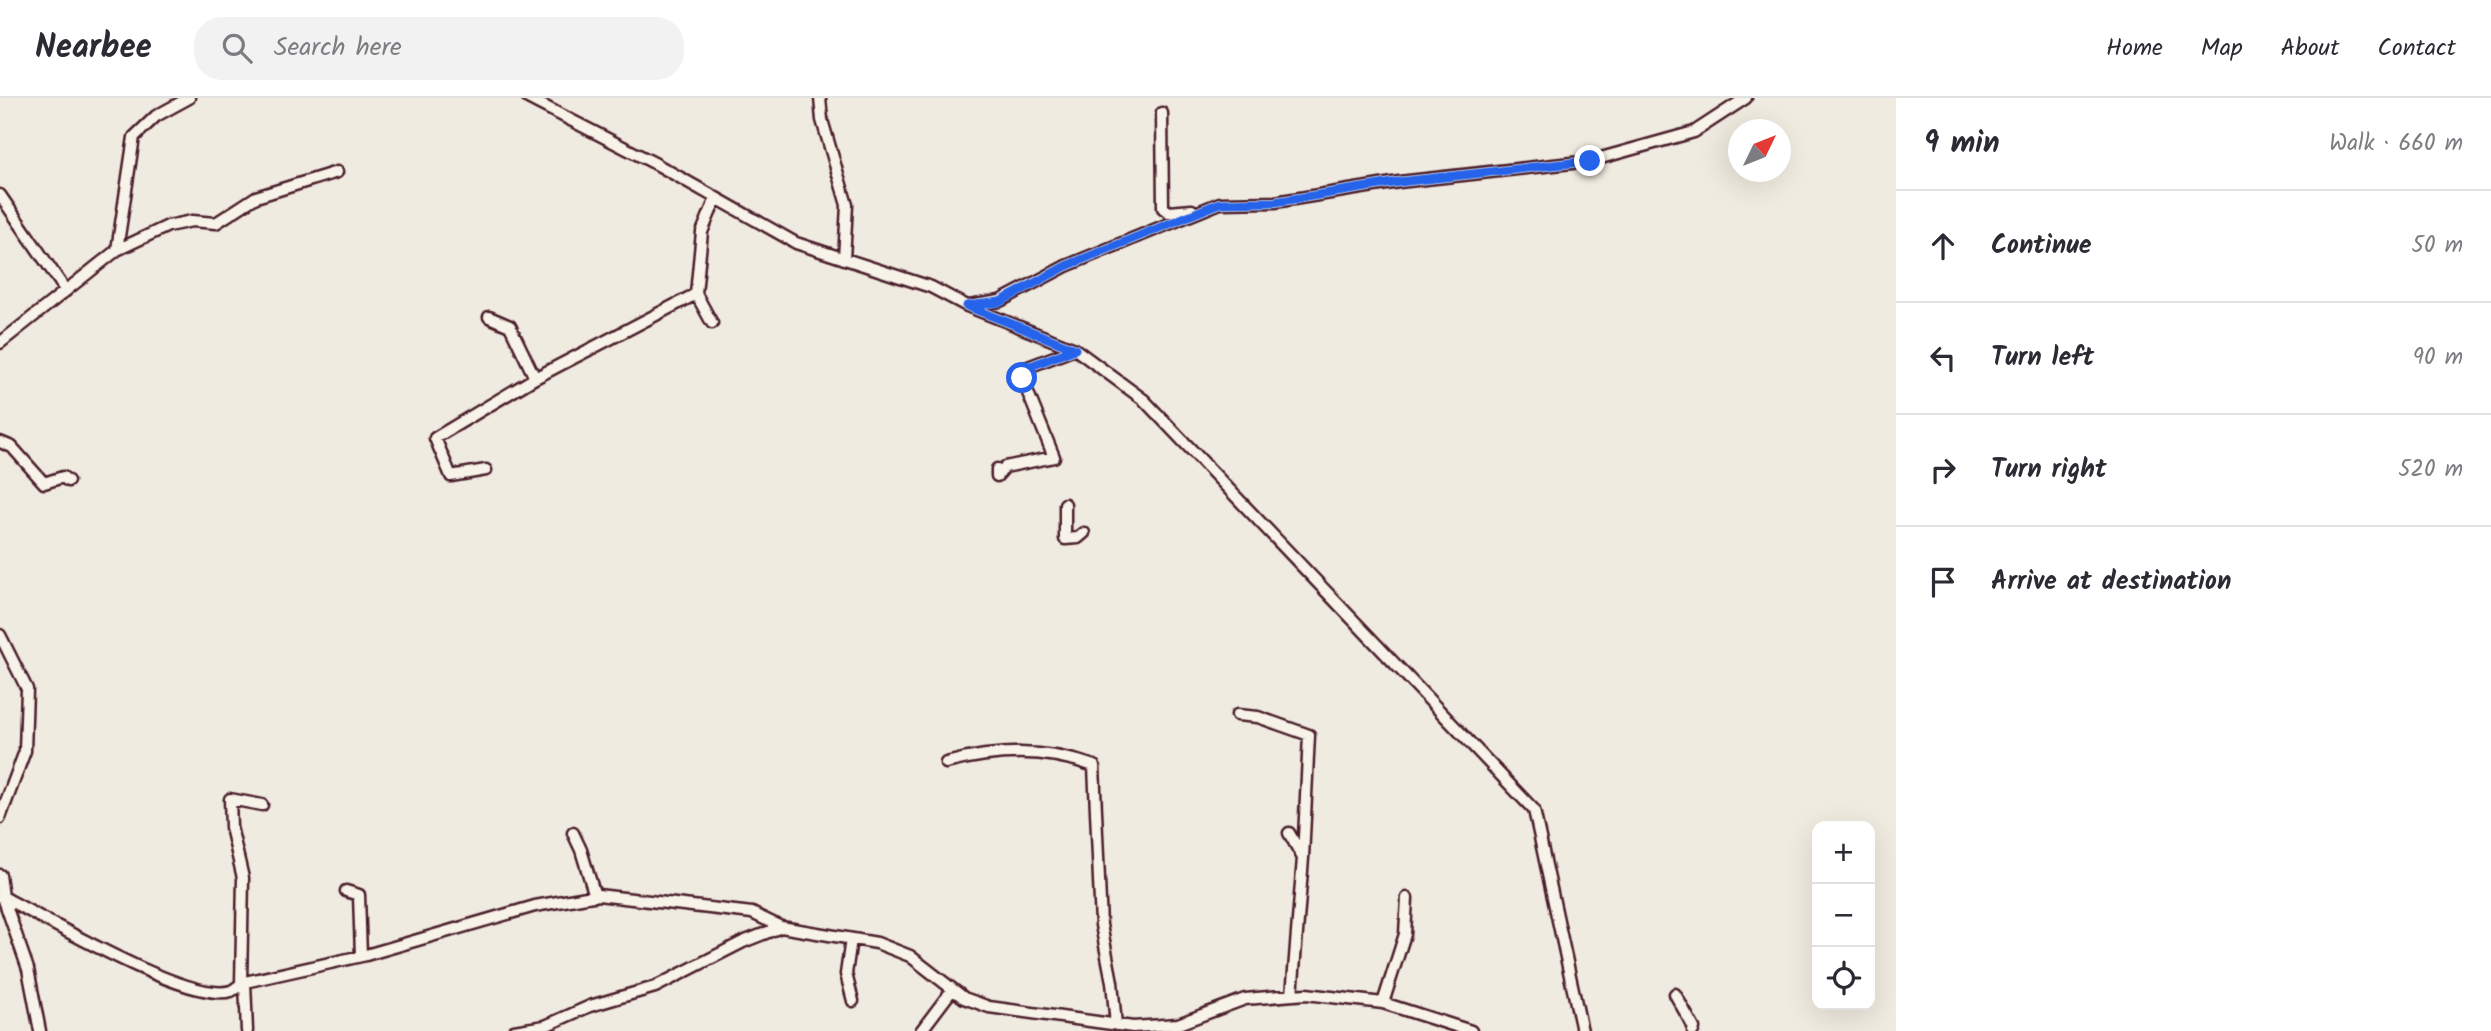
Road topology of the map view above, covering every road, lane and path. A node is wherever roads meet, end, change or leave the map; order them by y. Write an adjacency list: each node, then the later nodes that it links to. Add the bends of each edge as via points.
1 (189, 98): 10 (street, via 156,116 134,137)
2 (528, 98): 8 (street)
3 (820, 98): 11 (street, via 847,205)
4 (1746, 98): 9 (street, via 1694,132 1590,161 1399,182 1275,202)
5 (1162, 113): 9 (street, via 1163,208 1184,212)
6 (337, 172): 10 (street, via 256,197 216,223 168,226)
7 (0, 195): 12 (street)
8 (716, 198): 11 (street, via 796,243); 13 (street, via 702,232)
9 (1220, 203): 14 (street, via 1066,266 1000,302)
10 (117, 250): 12 (street)
11 (844, 259): 14 (street, via 931,287)
12 (66, 291): 17 (street)
13 (696, 293): 16 (street); 19 (street)
14 (967, 306): 18 (street)
15 (489, 317): 19 (street, via 510,326)
16 (712, 323)
17 (0, 343)
18 (1075, 349): 21 (street, via 1023,369 1022,378 1054,457 1006,467 997,475); 54 (street, via 1144,400 1534,810)
19 (535, 378): 22 (street, via 435,438 451,476)
20 (0, 442): 23 (street, via 12,447 44,483 63,477)
21 (997, 469)
22 (486, 470)
23 (68, 481)
24 (1065, 504): 25 (street, via 1065,539)
25 (1084, 533)
26 (0, 635): 30 (street, via 27,689 25,751)
27 (1237, 715): 33 (street, via 1258,717 1309,735)
28 (946, 763): 48 (street, via 978,755 1030,752 1070,757 1094,766 1101,925)
29 (262, 804): 42 (street, via 230,799 231,827 243,878)
30 (0, 818)
31 (573, 833): 36 (street)
32 (1289, 833): 33 (street)
33 (1303, 858): 45 (street)
34 (0, 875): 37 (street)
35 (346, 891): 41 (street, via 359,895)
36 (594, 895): 39 (street, via 752,913); 41 (street, via 535,906)
37 (1, 897): 42 (street, via 116,957 186,987 231,991); 49 (street, via 28,969)
38 (1407, 898): 47 (street, via 1405,934)
39 (781, 927): 40 (street); 51 (street, via 655,987 590,1006 545,1026)
40 (851, 939): 43 (street, via 910,956); 46 (street, via 846,974)
41 (361, 956): 42 (street)
42 (243, 983): 50 (street)
43 (952, 990): 48 (street, via 989,1007); 52 (street)
44 (1675, 994): 55 (street)
45 (1292, 995): 47 (street); 48 (street, via 1244,999 1178,1024)
46 (853, 1001)
47 (1383, 1003): 53 (street)
48 (1116, 1025)
49 (40, 1031)
50 (247, 1031)
51 (514, 1031)
52 (921, 1031)
53 (1471, 1031)
54 (1582, 1031)
55 (1693, 1031)

